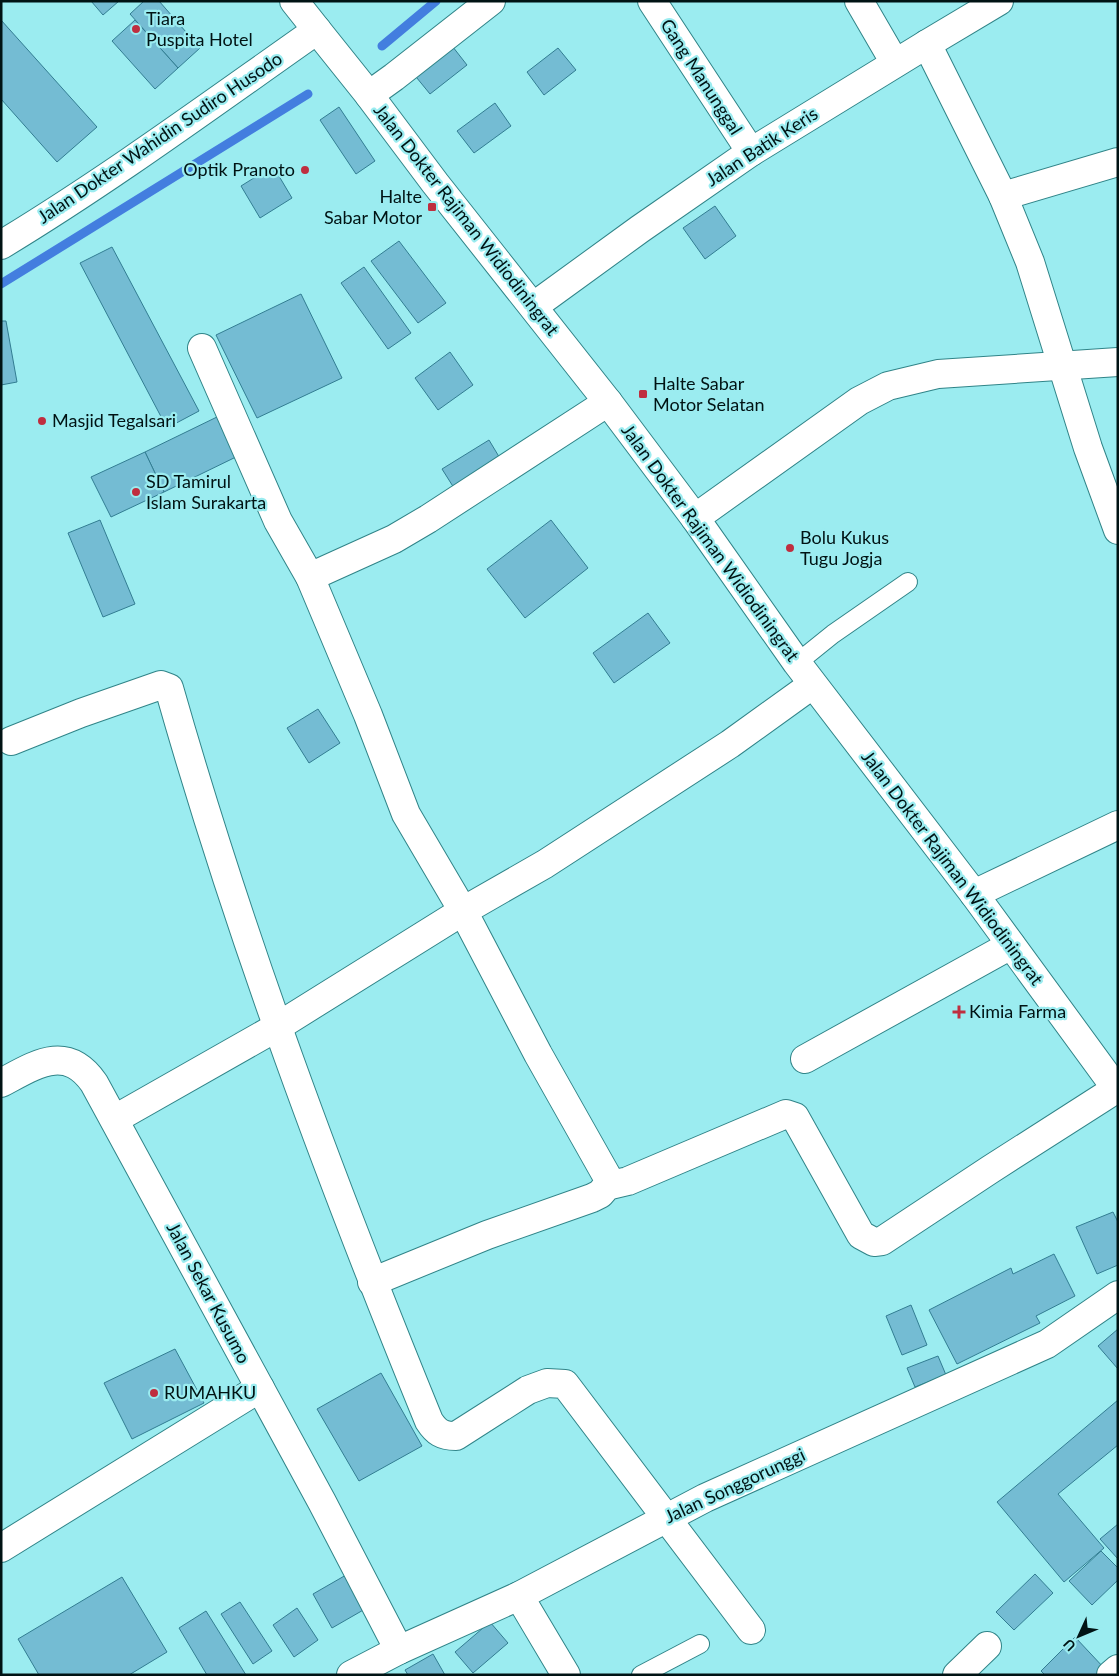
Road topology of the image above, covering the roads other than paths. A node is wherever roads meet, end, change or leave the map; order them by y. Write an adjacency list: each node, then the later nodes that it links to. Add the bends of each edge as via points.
1 (294, 1): 6 (street, Jalan Dokter Rajiman Widiodiningrat)
2 (491, 1): 9 (street)
3 (652, 1): 10 (street, Gang Manunggal)
4 (859, 1): 8 (street)
5 (999, 1): 7 (street, Jalan Batik Keris)
6 (317, 30): 9 (street, Jalan Dokter Rajiman Widiodiningrat); 13 (street, Jalan Dokter Wahidin Sudiro Husodo, via 136,158)
7 (927, 44): 8 (street, Jalan Batik Keris); 12 (street)
8 (895, 63): 10 (street, Jalan Batik Keris)
9 (369, 94): 14 (street, Jalan Dokter Rajiman Widiodiningrat, via 435,183)
10 (750, 152): 14 (street, Jalan Batik Keris)
11 (1118, 162): 12 (street)
12 (1003, 196): 17 (street, via 1030,262)
13 (1, 244)
14 (534, 306): 18 (street, Jalan Dokter Rajiman Widiodiningrat)
15 (202, 348): 21 (street, via 278,521)
16 (1118, 362): 17 (street)
17 (1062, 366): 19 (street, via 938,374 888,386 859,401); 20 (street)
18 (608, 402): 19 (street, Jalan Dokter Rajiman Widiodiningrat); 21 (street, via 394,539)
19 (695, 518): 23 (street, Jalan Dokter Rajiman Widiodiningrat)
20 (1118, 530)
21 (310, 577): 28 (street, via 406,814)
22 (908, 582): 23 (lane)
23 (796, 663): 24 (street, Jalan Dokter Rajiman Widiodiningrat)
24 (812, 684): 27 (street, Jalan Dokter Rajiman Widiodiningrat); 28 (street, via 648,799)
25 (11, 742): 30 (street, via 161,685 169,688)
26 (1118, 825): 27 (street)
27 (974, 894): 29 (street, Jalan Dokter Rajiman Widiodiningrat)
28 (463, 912): 30 (street); 35 (street, via 608,1178)
29 (1011, 945): 31 (street); 33 (street, Jalan Dokter Rajiman Widiodiningrat)
30 (278, 1027): 34 (street); 36 (street)
31 (805, 1059)
32 (1, 1083): 34 (street, Jalan Sekar Kusumo, via 43,1062 68,1061 86,1072)
33 (1117, 1090): 35 (street, via 882,1242 874,1242 861,1235 795,1117 790,1114 782,1114 628,1181)
34 (115, 1119): 38 (street, Jalan Sekar Kusumo)
35 (607, 1186): 36 (street, via 592,1198 487,1235)
36 (372, 1282): 39 (street, via 435,1430 445,1436 456,1436 528,1390 548,1383 565,1384)
37 (1118, 1295): 39 (street, Jalan Songgorunggi, via 1046,1344 758,1473)
38 (260, 1388): 40 (street); 45 (street, Jalan Sekar Kusumo)
39 (667, 1518): 41 (street, Jalan Songgorunggi); 42 (street)
40 (1, 1548)
41 (519, 1596): 45 (street, Jalan Songgorunggi); 48 (street)
42 (751, 1630)
43 (700, 1644): 49 (lane)
44 (987, 1646): 50 (street)
45 (399, 1650): 47 (street, Jalan Songgorunggi)
46 (1118, 1669): 51 (street)
47 (351, 1675)
48 (566, 1675)
49 (641, 1675)
50 (957, 1675)
51 (1111, 1675)

